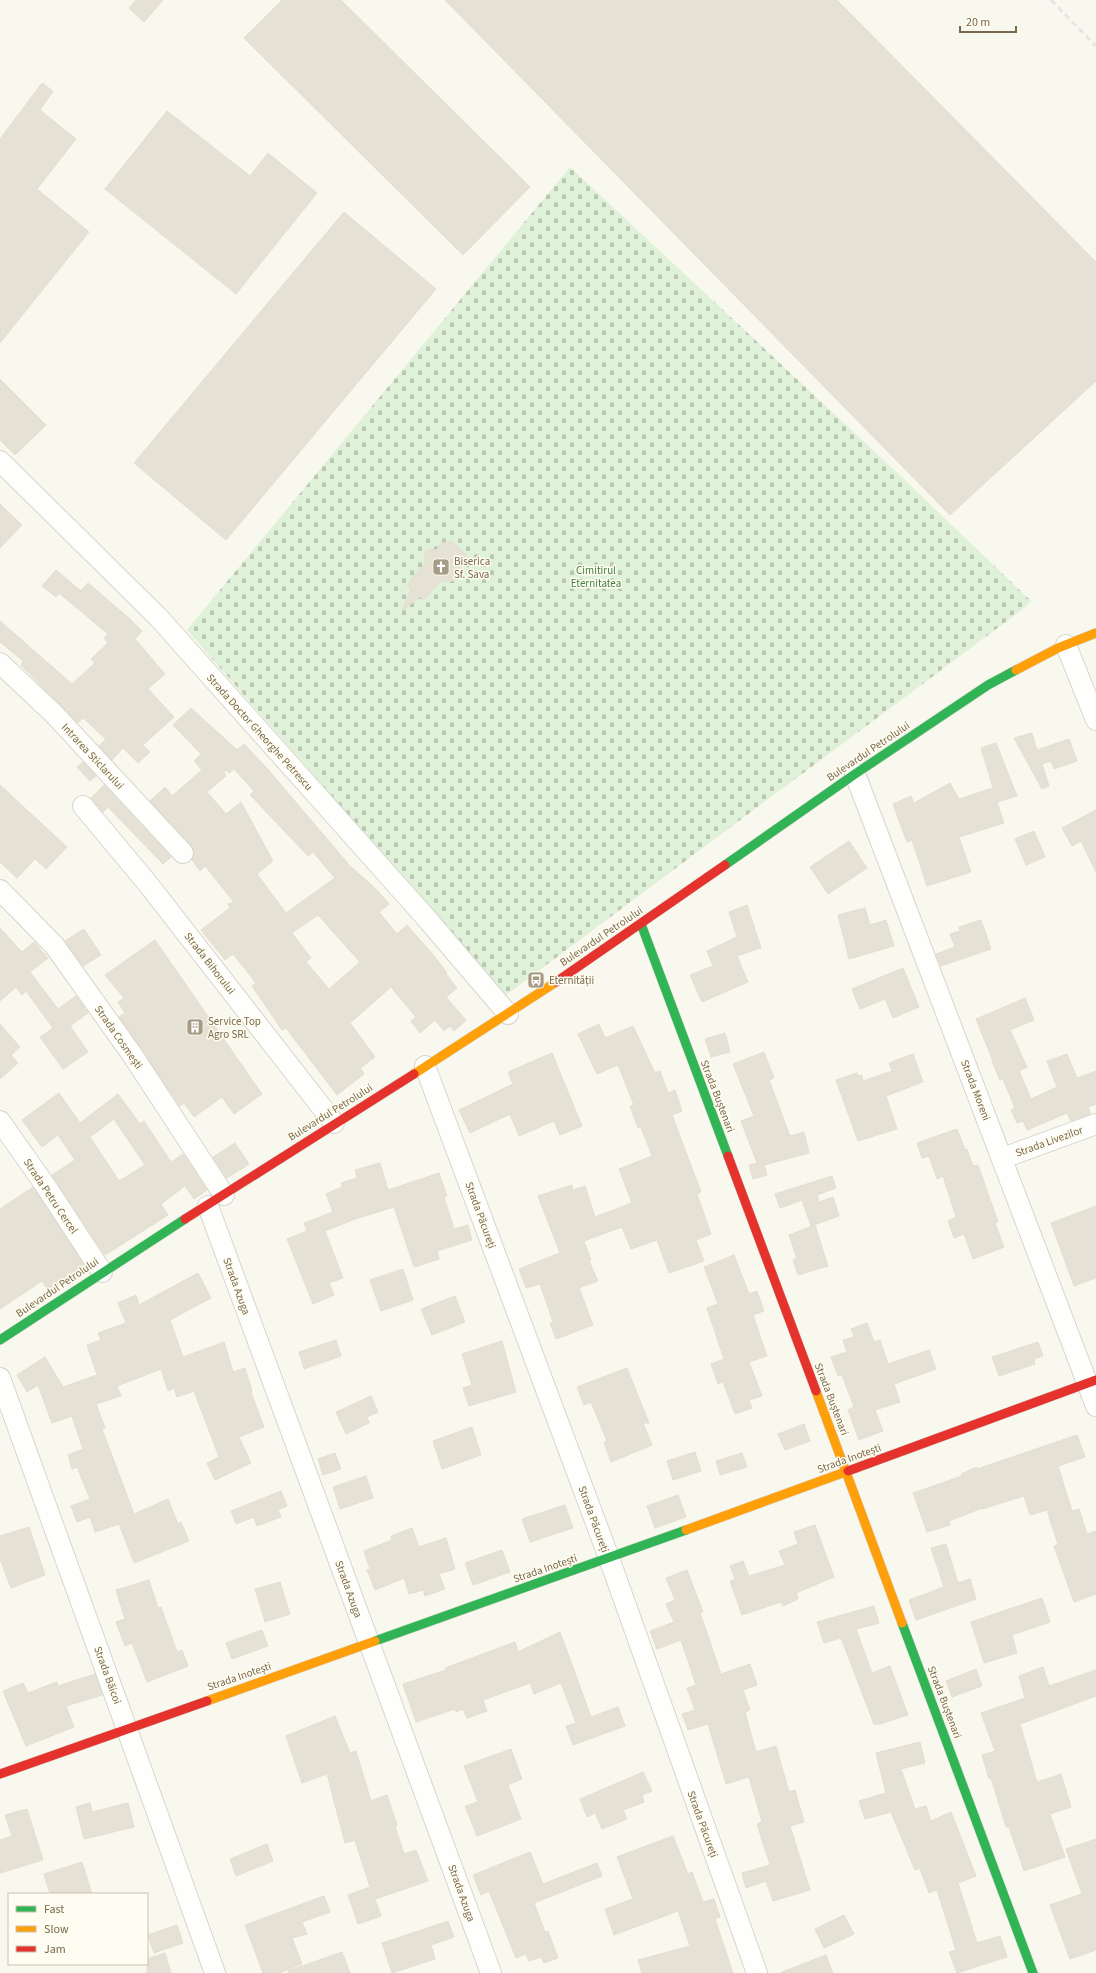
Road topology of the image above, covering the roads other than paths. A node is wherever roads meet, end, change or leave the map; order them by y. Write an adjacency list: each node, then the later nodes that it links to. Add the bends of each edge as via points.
1 (0, 461): 11 (street, Strada Doctor Gheorghe Petrescu, via 159,618 428,920)
2 (1096, 633): 3 (street, Bulevardul Petrolului)
3 (1066, 644): 5 (street); 6 (street, Bulevardul Petrolului, via 988,685)
4 (0, 663): 8 (street, Intrarea Sticlarului, via 54,714)
5 (1096, 720)
6 (855, 774): 10 (street, Bulevardul Petrolului); 16 (street, Strada Moreni)
7 (83, 806): 14 (street, Strada Bihorului, via 148,884)
8 (183, 853)
9 (0, 890): 17 (street, Strada Cosmești, via 54,945 131,1053)
10 (641, 924): 11 (street, Bulevardul Petrolului); 23 (street, Strada Buștenari)
11 (508, 1014): 12 (street, Bulevardul Petrolului)
12 (425, 1066): 14 (street, Bulevardul Petrolului); 24 (street, Strada Păcureți)
13 (0, 1121): 18 (street, Strada Petru Cercel)
14 (334, 1123): 17 (street, Bulevardul Petrolului)
15 (1096, 1124): 16 (street, Strada Livezilor)
16 (1003, 1158): 21 (street, Strada Moreni)
17 (216, 1201): 18 (street, Bulevardul Petrolului); 25 (street, Strada Azuga)
18 (102, 1272): 19 (street, Bulevardul Petrolului)
19 (0, 1340)
20 (0, 1378): 26 (street, Strada Băicoi)
21 (1092, 1382): 22 (street, Strada Moreni); 23 (street, Strada Inotești)
22 (1096, 1406)
23 (846, 1472): 24 (street, Strada Inotești); 31 (street, Strada Buștenari)
24 (608, 1558): 25 (street, Strada Inotești); 30 (street, Strada Păcureți)
25 (369, 1643): 26 (street, Strada Inotești); 29 (street, Strada Azuga)
26 (127, 1728): 27 (street, Strada Inotești); 28 (street, Strada Băicoi)
27 (0, 1774)
28 (215, 1973)
29 (491, 1973)
30 (757, 1973)
31 (1033, 1973)

